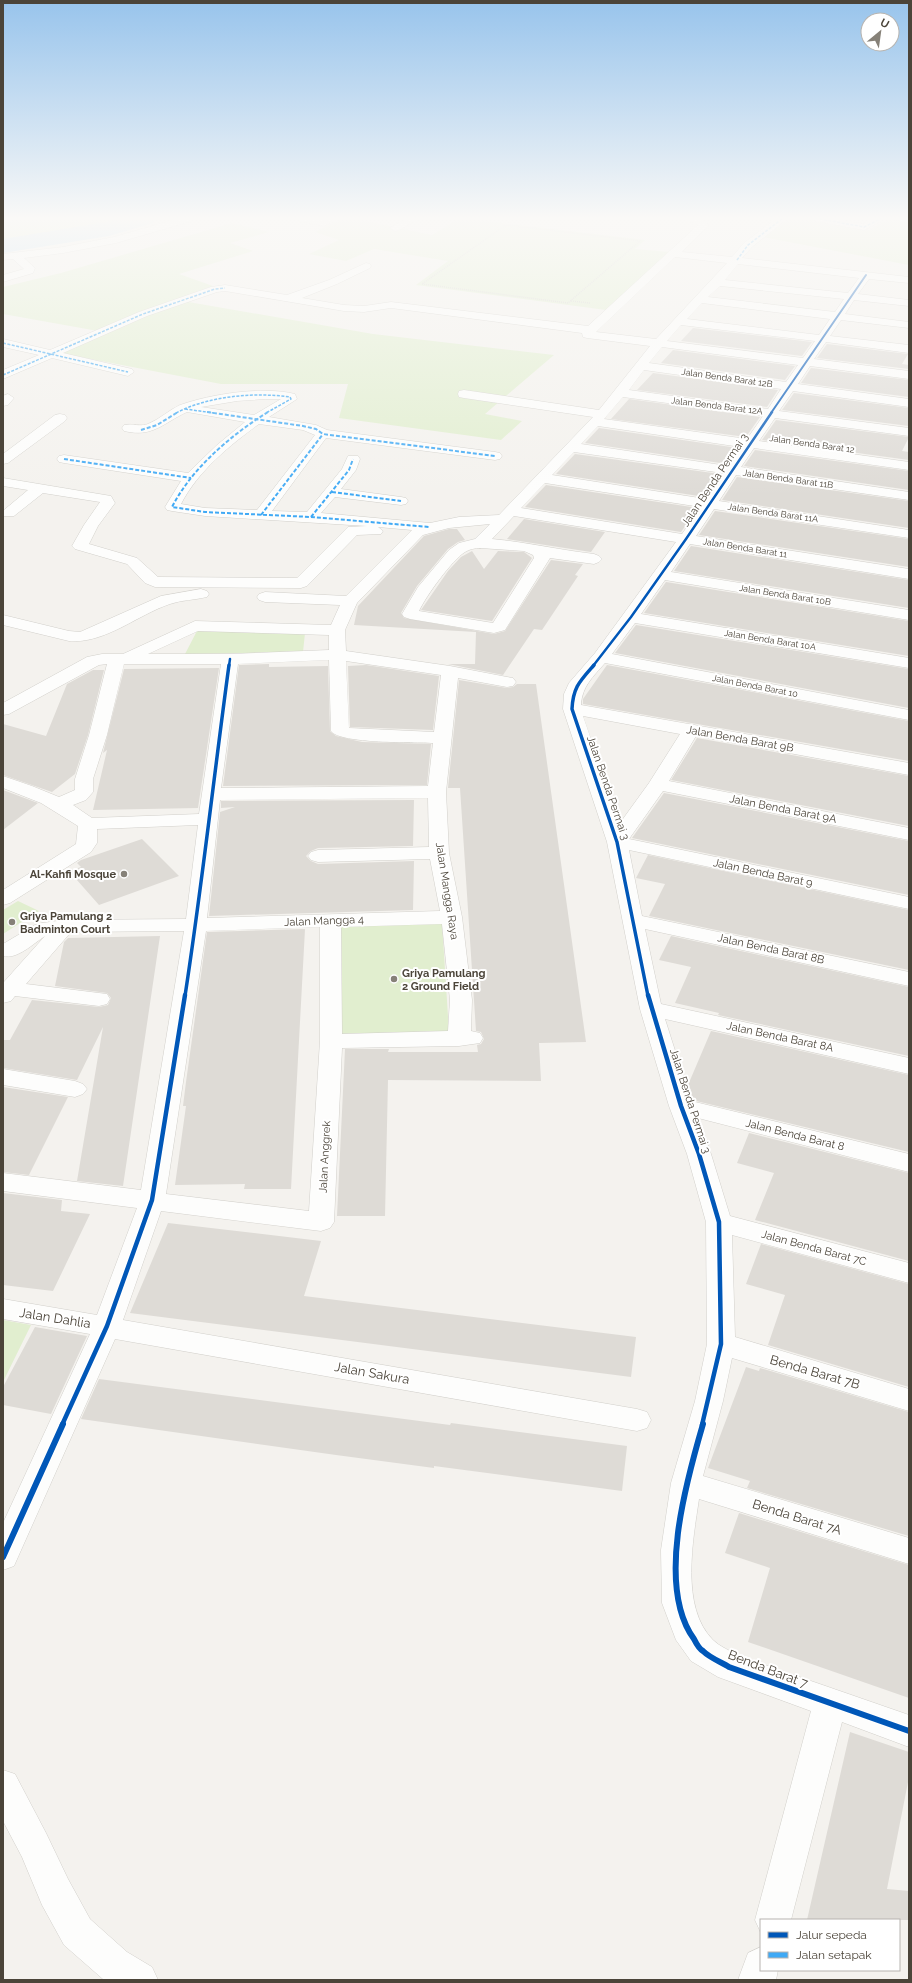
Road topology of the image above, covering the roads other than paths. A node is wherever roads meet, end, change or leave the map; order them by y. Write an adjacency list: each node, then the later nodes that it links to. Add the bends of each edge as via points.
1 (153, 311): 15 (street)
2 (436, 311): 10 (street)
3 (612, 311): 10 (street)
4 (688, 311): 8 (street)
5 (790, 311): 7 (street)
6 (842, 311): 7 (street, Jalan Benda Permai 3)
7 (838, 316): 9 (street); 11 (street, Jalan Benda Permai 3)
8 (678, 321): 11 (street); 13 (street)
9 (909, 325)
10 (590, 330): 13 (street, via 587,334)
11 (823, 338): 14 (street); 16 (street, Jalan Benda Permai 3)
12 (3, 343): 15 (street)
13 (658, 344): 16 (street); 17 (street)
14 (909, 349)
15 (52, 353): 18 (street); 19 (street)
16 (807, 363): 20 (street); 21 (street, Jalan Benda Permai 3)
17 (640, 366): 21 (street, Jalan Benda Barat 12B); 22 (street)
18 (128, 372)
19 (5, 373)
20 (909, 376)
21 (790, 386): 24 (street, Jalan Benda Barat 12B); 26 (street, Jalan Benda Permai 3)
22 (620, 393): 26 (street, Jalan Benda Barat 12A); 28 (street)
23 (464, 394): 28 (street, Jalan Benda Barat 12)
24 (909, 403)
25 (183, 409): 29 (street); 29 (street, via 220,399 271,396 291,398); 30 (street, via 148,429)
26 (772, 413): 31 (street, Jalan Benda Barat 12A); 33 (street, Jalan Benda Permai 3)
27 (60, 418): 38 (street)
28 (598, 418): 33 (street, Jalan Benda Barat 12); 34 (street)
29 (255, 420): 32 (street, via 307,427); 41 (street)
30 (129, 428)
31 (909, 432)
32 (323, 434): 35 (street); 50 (street)
33 (750, 444): 39 (street, Jalan Benda Barat 12); 40 (street, Jalan Benda Permai 3)
34 (571, 447): 40 (street, Jalan Benda Barat 11B); 42 (street)
35 (495, 456)
36 (64, 459): 41 (street)
37 (353, 459): 45 (street, via 349,470)
38 (3, 460)
39 (909, 466)
40 (732, 470): 46 (street, Jalan Benda Barat 11B); 48 (street, Jalan Benda Permai 3)
41 (190, 478): 50 (street, via 172,505 173,508)
42 (542, 478): 48 (street, Jalan Benda Barat 11A); 51 (street)
43 (3, 482): 44 (street)
44 (39, 489): 49 (street); 53 (street, via 106,499 108,503 91,525 80,546 132,561 155,582 302,583 354,530)
45 (332, 492): 47 (street); 52 (street)
46 (909, 496)
47 (400, 501)
48 (710, 504): 54 (street, Jalan Benda Barat 11A); 55 (street, Jalan Benda Permai 3)
49 (9, 514)
50 (261, 515): 52 (street)
51 (506, 515): 53 (street, Jalan Benda Barat 11); 55 (street, Jalan Benda Barat 11); 56 (street)
52 (311, 517): 53 (street)
53 (424, 529): 61 (street)
54 (909, 534)
55 (686, 539): 59 (street, Jalan Benda Barat 11); 60 (street, Jalan Benda Permai 3)
56 (480, 543): 57 (street, via 526,547); 57 (street, via 467,546 455,553 431,580 410,614 497,628 542,558)
57 (540, 552): 58 (street)
58 (594, 559)
59 (909, 574)
60 (661, 575): 62 (street, Jalan Benda Barat 10B); 63 (street, Jalan Benda Permai 3)
61 (350, 601): 64 (street, via 215,594 179,596 80,637); 65 (street)
62 (909, 615)
63 (631, 617): 67 (street, Jalan Benda Permai 3); 70 (street, Jalan Benda Barat 10A)
64 (3, 620)
65 (337, 630): 66 (street); 68 (street, via 195,626)
66 (337, 655): 69 (street); 71 (street); 77 (street, via 340,731 349,734)
67 (601, 657): 73 (street, Jalan Benda Permai 3, via 578,683 573,694); 75 (street, Jalan Benda Barat 10)
68 (120, 659): 69 (street); 74 (street, via 93,661); 83 (street, via 84,779 84,792)
69 (230, 659): 82 (street)
70 (909, 664)
71 (450, 671): 72 (street); 77 (street, Jalan Mangga Raya)
72 (507, 682)
73 (572, 709): 76 (street, Jalan Benda Barat 9B); 87 (street, Jalan Benda Permai 3)
74 (3, 710)
75 (909, 715)
76 (690, 730): 78 (street, Jalan Benda Barat 9B); 80 (street)
77 (442, 738): 81 (street, Jalan Mangga Raya)
78 (909, 769)
79 (3, 782): 83 (street, via 27,789)
80 (658, 784): 86 (street, Jalan Benda Barat 9A); 87 (street)
81 (437, 792): 82 (street); 88 (street, Jalan Mangga Raya)
82 (211, 794): 84 (street)
83 (60, 804): 85 (street)
84 (208, 818): 85 (street); 95 (street)
85 (88, 824): 90 (street, via 84,848)
86 (909, 834)
87 (617, 842): 91 (street, Jalan Benda Barat 9); 93 (street, Jalan Benda Permai 3)
88 (439, 853): 89 (street); 92 (street, Jalan Mangga Raya)
89 (318, 856)
90 (3, 899)
91 (909, 903)
92 (452, 917): 94 (street, Jalan Mangga 4); 103 (street, Jalan Mangga Raya, via 466,1039)
93 (633, 920): 99 (street, Jalan Benda Barat 8B); 102 (street, Jalan Benda Permai 3)
94 (331, 921): 95 (street, Jalan Mangga 4); 103 (street, Jalan Anggrek)
95 (196, 925): 96 (street, Jalan Mangga 4); 110 (street)
96 (65, 926): 97 (street, Jalan Mangga 4, via 42,929); 98 (street)
97 (5, 951): 98 (street)
98 (35, 962): 100 (street)
99 (909, 979)
100 (6, 992): 101 (street)
101 (98, 999)
102 (651, 1009): 104 (street, Jalan Benda Barat 8A); 107 (street, Jalan Benda Permai 3)
103 (331, 1041): 110 (street, Jalan Anggrek, via 321,1222)
104 (909, 1066)
105 (3, 1077): 106 (street)
106 (75, 1089)
107 (681, 1106): 108 (street, Jalan Benda Barat 8); 111 (street, Jalan Benda Permai 3, via 699,1154)
108 (909, 1163)
109 (3, 1182): 110 (street)
110 (152, 1200): 114 (street)
111 (719, 1222): 112 (street, Jalan Benda Barat 7C); 115 (street, Jalan Benda Permai 3)
112 (909, 1273)
113 (3, 1309): 114 (street, Jalan Dahlia)
114 (107, 1326): 117 (street, Jalan Sakura); 120 (street)
115 (720, 1344): 116 (street, Benda Barat 7B); 118 (street, Jalan Benda Permai 3, via 709,1401)
116 (909, 1400)
117 (637, 1420)
118 (700, 1431): 119 (street, Benda Barat 7)
119 (686, 1483): 121 (street, Benda Barat 7A); 123 (street, Benda Barat 7, via 676,1550 678,1603 686,1630 702,1651 729,1667)
120 (12, 1517): 122 (street)
121 (909, 1551)
122 (3, 1557)
123 (830, 1703): 124 (street, Benda Barat 7); 126 (street)
124 (909, 1731)
125 (3, 1786): 128 (street, via 77,1932 114,1965)
126 (773, 1919)
127 (760, 1970): 129 (street)
128 (139, 1980)
129 (757, 1980)

